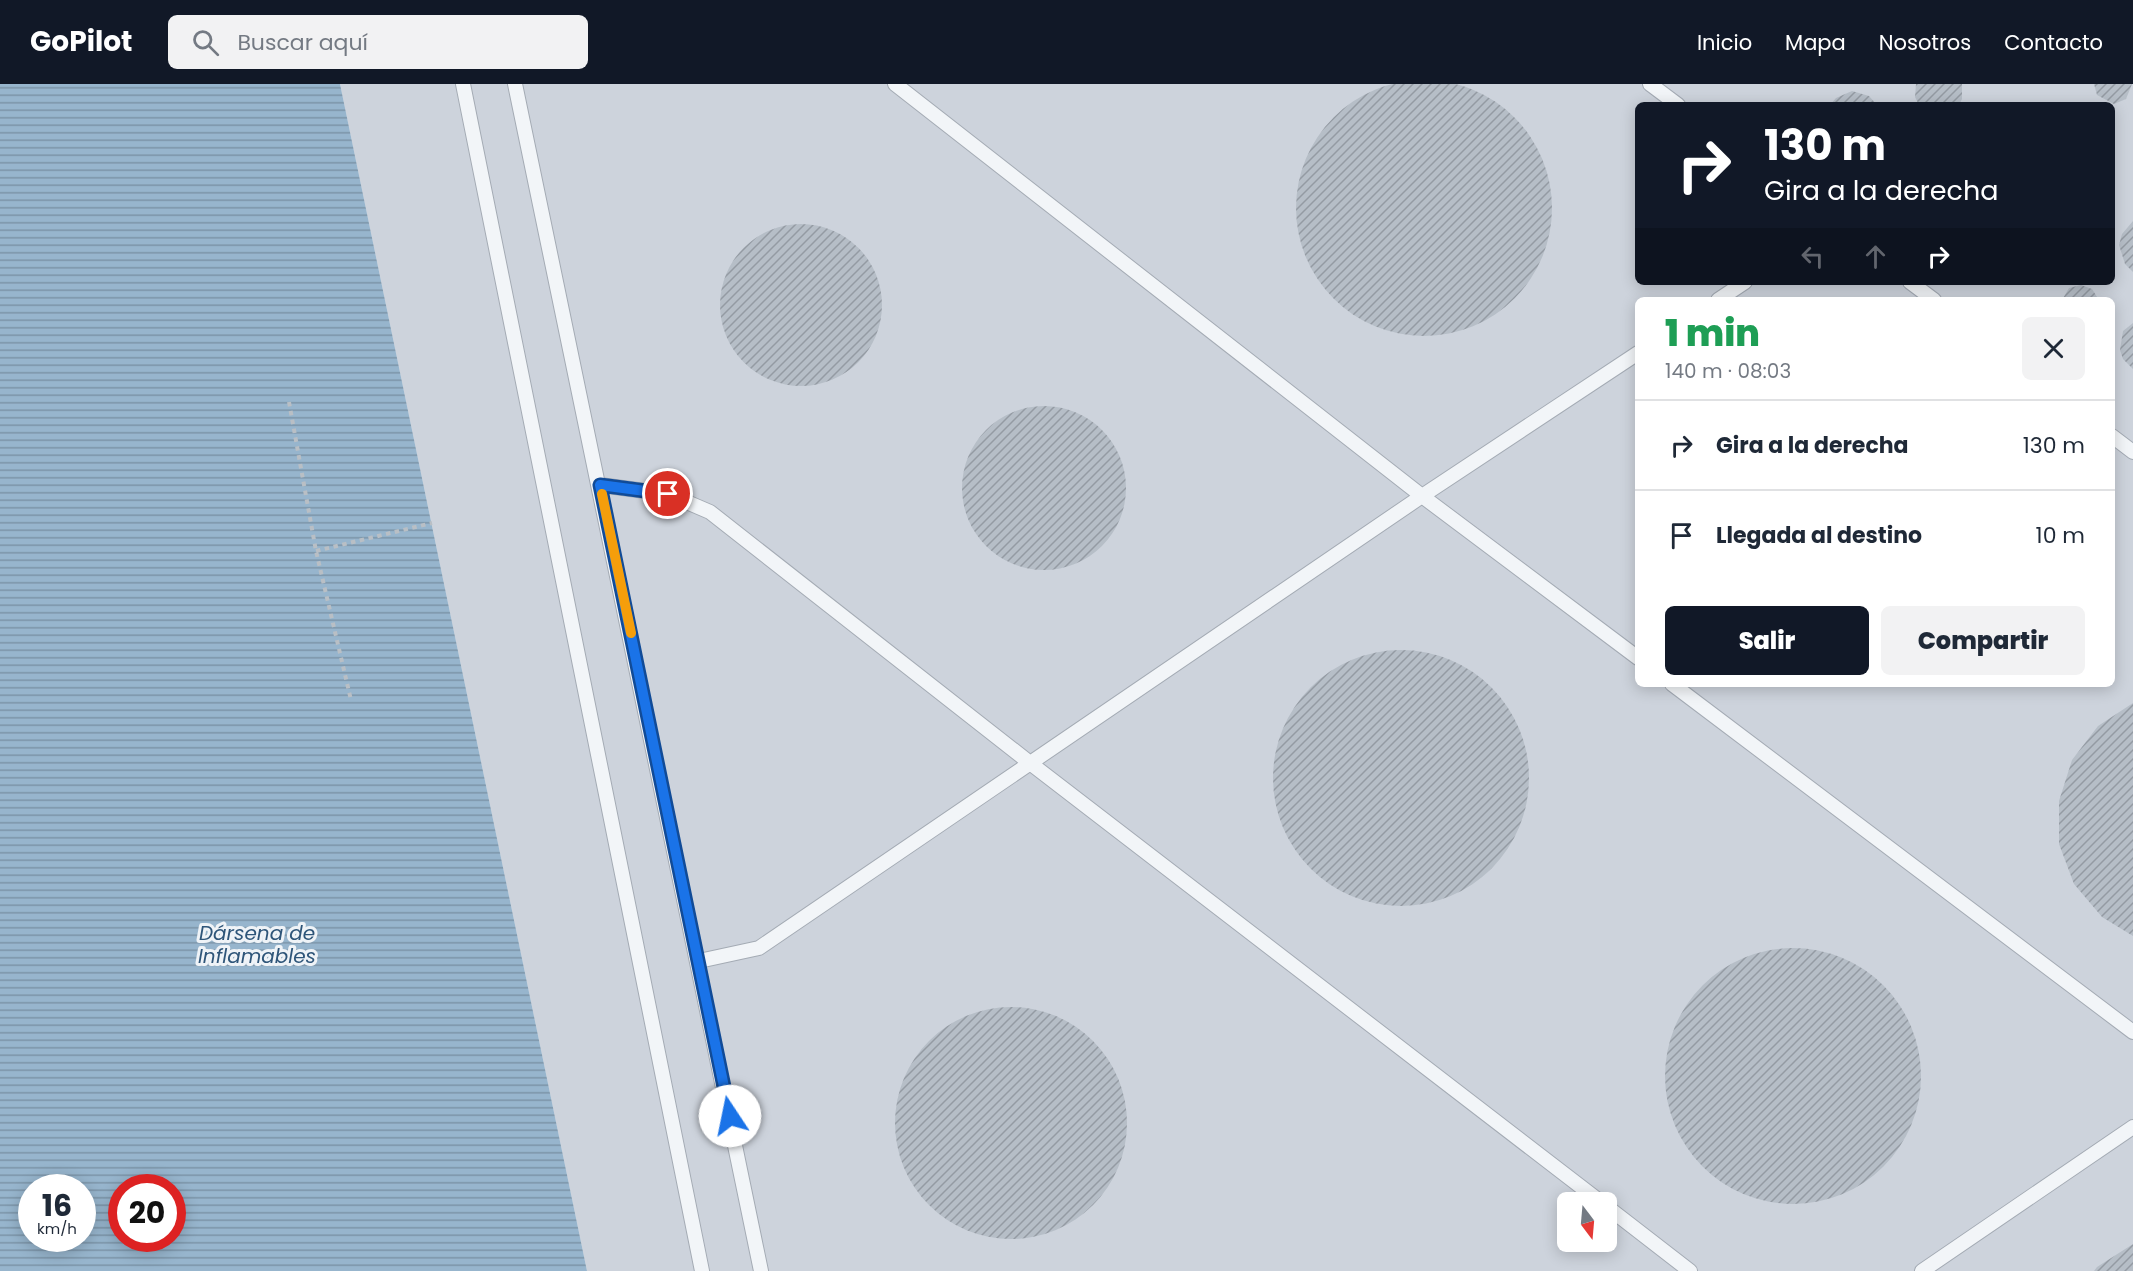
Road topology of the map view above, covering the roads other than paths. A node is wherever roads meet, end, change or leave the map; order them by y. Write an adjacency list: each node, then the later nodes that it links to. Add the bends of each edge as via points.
1 (463, 84): 23 (lane)
2 (514, 84): 13 (lane)
3 (895, 84): 14 (lane)
4 (1650, 84): 5 (lane)
5 (1674, 102)
6 (1740, 285): 8 (lane)
7 (1914, 285): 9 (lane)
8 (1722, 297)
9 (1930, 297)
10 (1635, 355): 14 (lane)
11 (2115, 438): 12 (lane)
12 (2133, 452)
13 (600, 485): 17 (lane, via 668,494 710,512); 18 (lane)
14 (1422, 496): 15 (lane); 17 (lane)
15 (1635, 656)
16 (1676, 687): 19 (lane)
17 (1030, 763): 18 (lane, via 759,948); 21 (lane)
18 (699, 961): 24 (lane)
19 (2133, 1032)
20 (2133, 1127): 26 (lane)
21 (1588, 1192)
22 (1617, 1215): 25 (lane)
23 (702, 1271)
24 (761, 1271)
25 (1690, 1271)
26 (1922, 1271)

